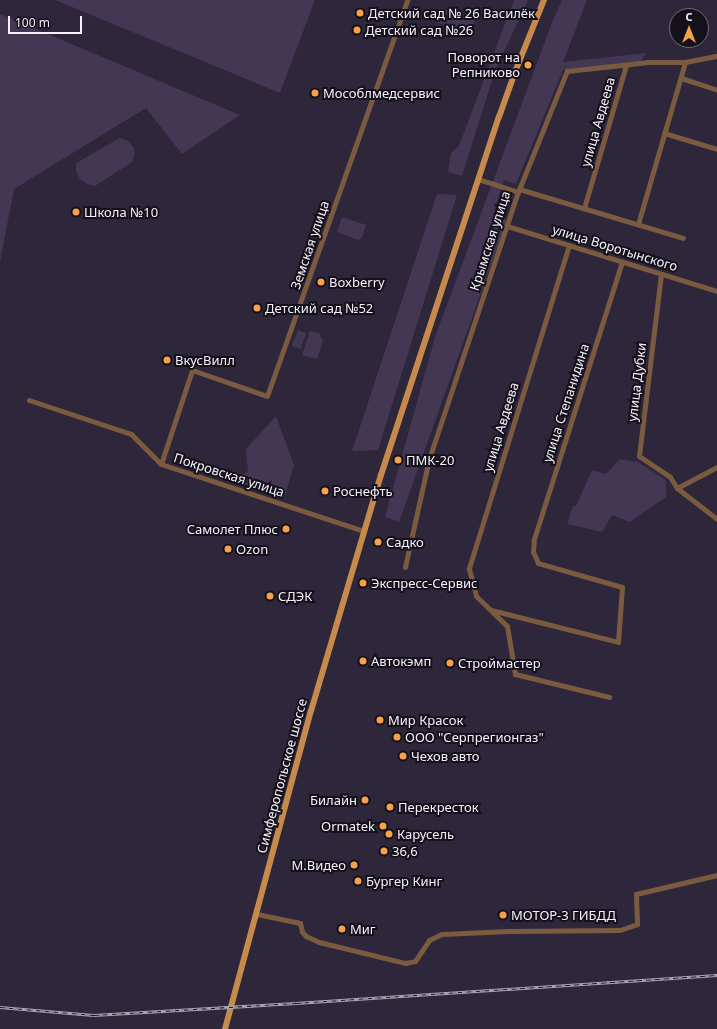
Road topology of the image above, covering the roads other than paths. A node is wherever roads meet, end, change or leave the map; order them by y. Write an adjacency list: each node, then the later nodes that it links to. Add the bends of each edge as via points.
1 (407, 0): 21 (street, Земская улица, via 267,396 192,370)
2 (544, 0): 10 (main road, Симферопольское шоссе, via 515,72)
3 (717, 56): 4 (street, Крымская улица)
4 (686, 62): 5 (street, Крымская улица); 6 (street)
5 (626, 65): 11 (street, Крымская улица, via 567,71); 12 (street, улица Авдеева)
6 (681, 78): 7 (street); 8 (street)
7 (717, 90)
8 (664, 133): 9 (street); 13 (street)
9 (717, 150)
10 (478, 179): 11 (street); 25 (main road, Симферопольское шоссе)
11 (519, 190): 12 (street); 14 (street, Крымская улица)
12 (584, 208): 13 (street)
13 (638, 224): 15 (street)
14 (508, 226): 16 (street, улица Воротынского); 26 (street, Крымская улица, via 429,459)
15 (683, 238)
16 (569, 245): 17 (street, улица Воротынского); 27 (street, улица Авдеева, via 469,569 476,596)
17 (622, 262): 18 (street, улица Воротынского); 27 (street, улица Степанидина, via 534,539 533,552 538,563 622,587 618,642)
18 (661, 274): 19 (street, улица Воротынского); 23 (street, улица Дубки, via 640,456 670,477)
19 (717, 291)
20 (29, 400): 21 (street, Покровская улица, via 131,434)
21 (161, 464): 25 (street, Покровская улица)
22 (717, 467): 23 (street)
23 (677, 488): 24 (street)
24 (717, 519)
25 (364, 531): 30 (main road, Симферопольское шоссе, via 311,711)
26 (405, 566)
27 (491, 610): 28 (street, улица Авдеева, via 507,626 515,674)
28 (609, 697)
29 (717, 875): 30 (street, via 636,894 637,924 620,930 442,934 429,940 416,961 405,963 319,942 302,932 300,923)
30 (257, 914): 31 (main road, Симферопольское шоссе)
31 (225, 1029)

